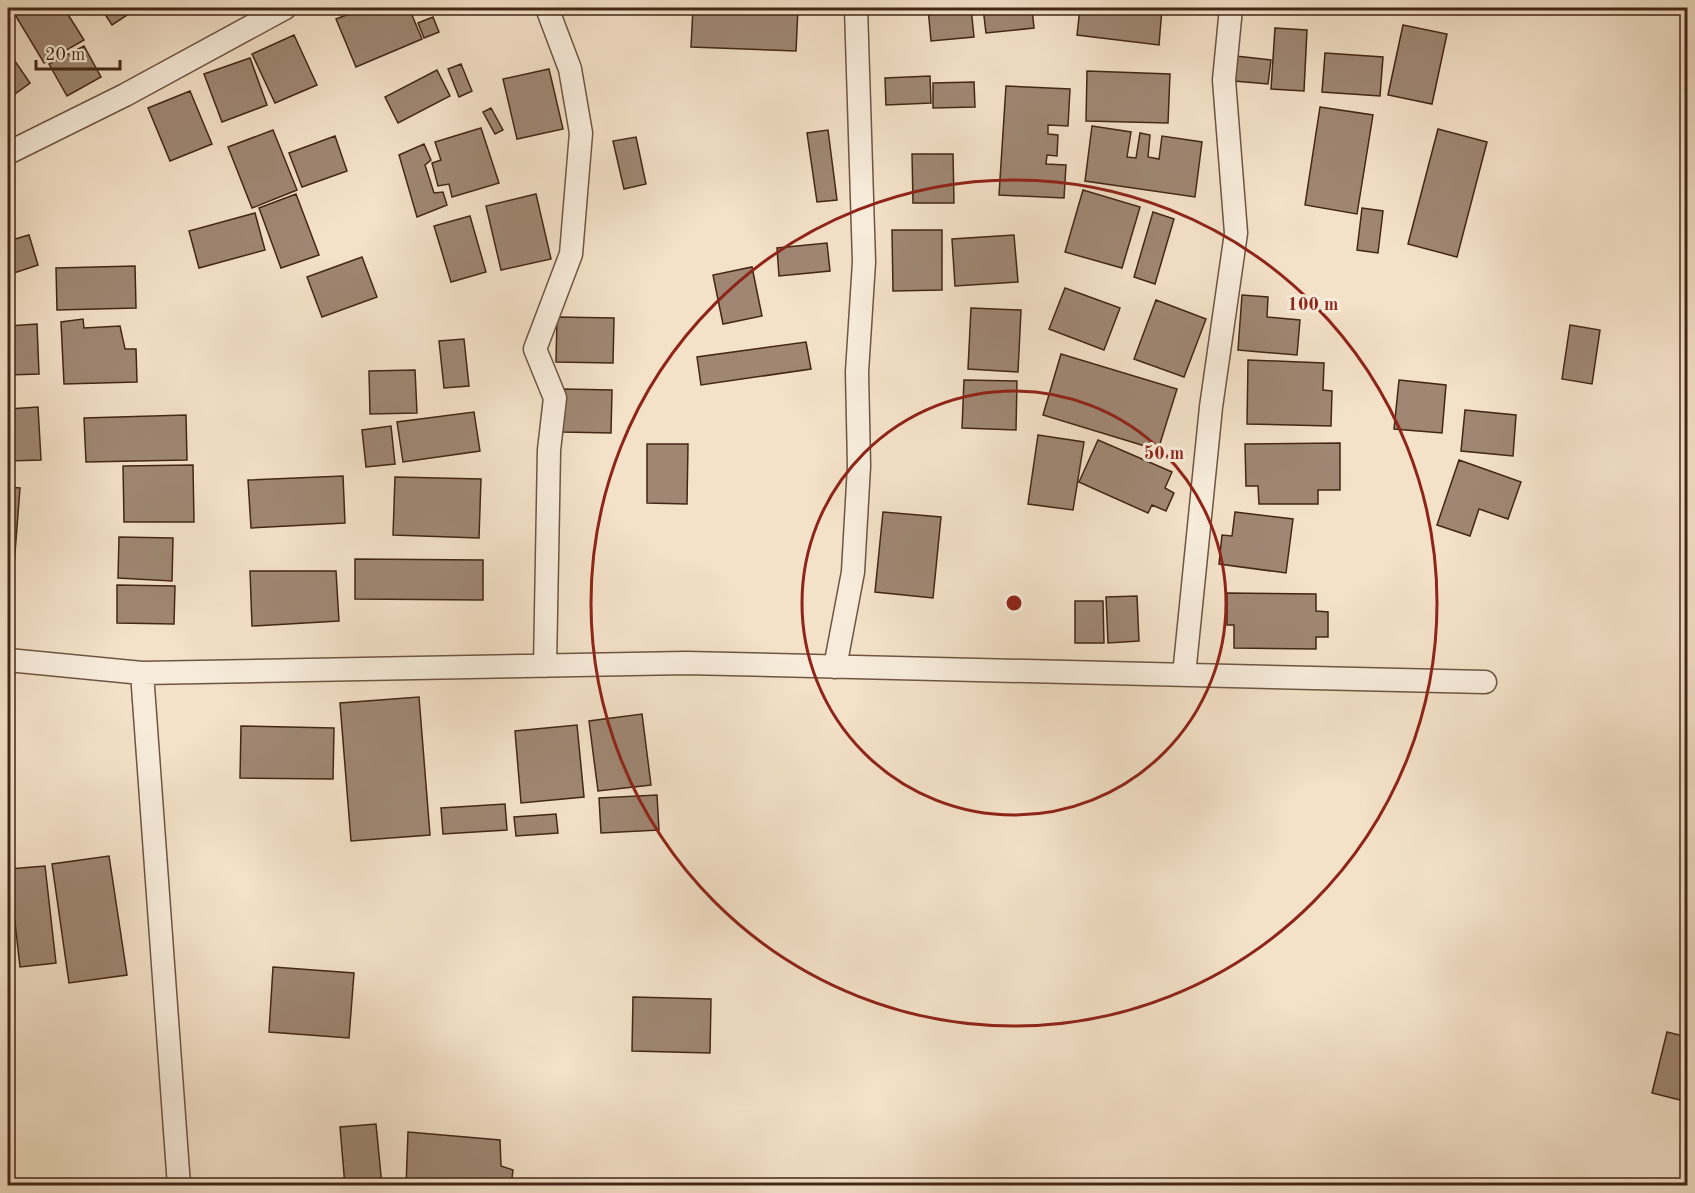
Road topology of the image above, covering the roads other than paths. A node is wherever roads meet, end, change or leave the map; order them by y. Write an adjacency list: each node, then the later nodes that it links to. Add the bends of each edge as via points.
1 (285, 8): 5 (street)
2 (547, 8): 7 (street, via 570,69 581,133 571,254 535,349 555,398 549,450)
3 (856, 8): 8 (street, via 864,262 857,372 859,466 854,572)
4 (1231, 8): 10 (street, via 1224,80 1236,233 1211,407)
5 (8, 153)
6 (8, 660): 9 (street)
7 (545, 666): 8 (street, via 686,663); 9 (street)
8 (835, 667): 10 (street)
9 (142, 673): 12 (street)
10 (1184, 675): 11 (street)
11 (1485, 682)
12 (179, 1185)

